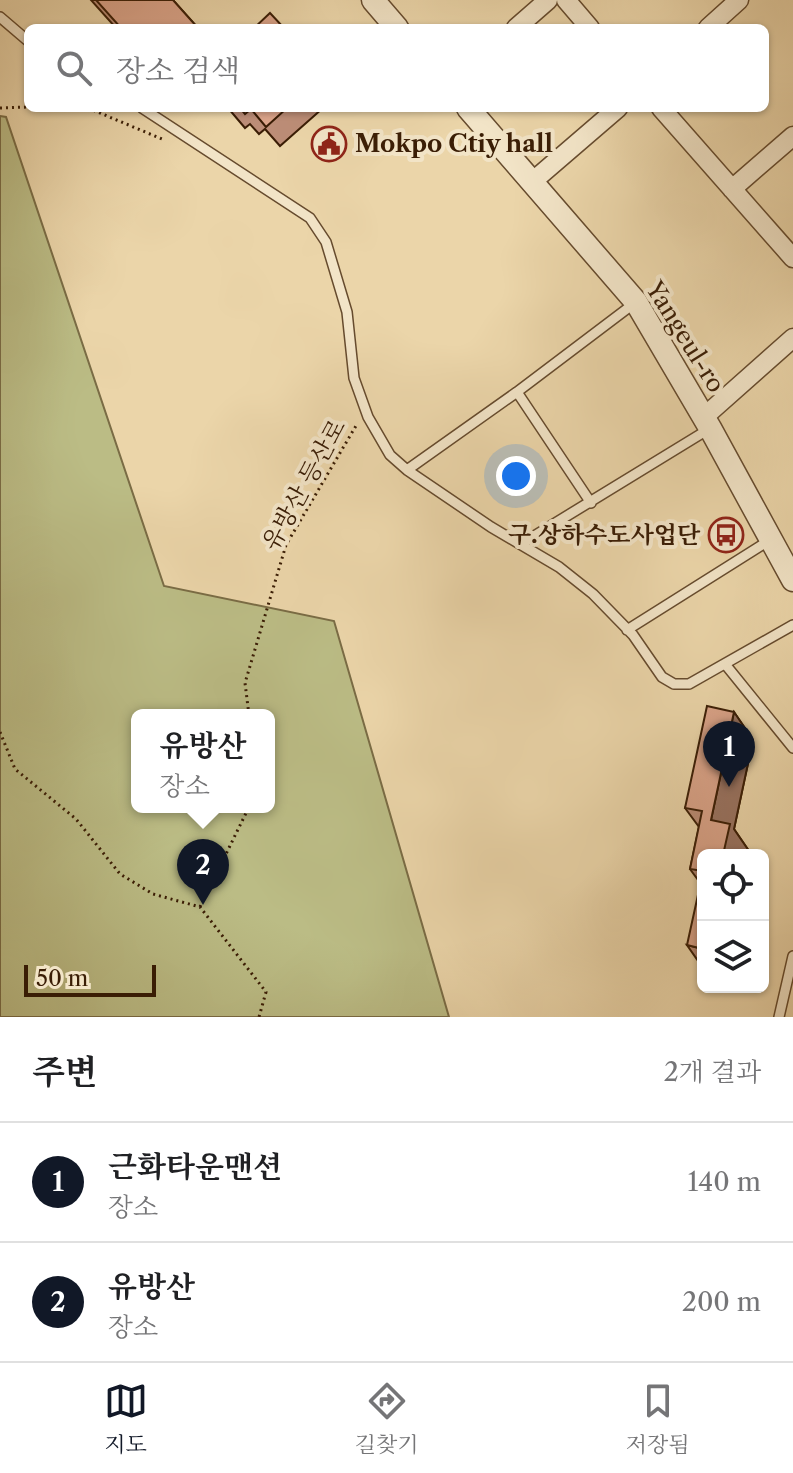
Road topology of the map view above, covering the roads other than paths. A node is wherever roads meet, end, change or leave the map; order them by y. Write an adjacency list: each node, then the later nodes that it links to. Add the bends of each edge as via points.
1 (373, 0): 6 (street)
2 (548, 0): 7 (street)
3 (566, 0): 8 (street)
4 (739, 0): 9 (street)
5 (0, 17): 10 (lane)
6 (394, 24)
7 (521, 24)
8 (587, 24)
9 (712, 24)
10 (24, 38)
11 (148, 112): 23 (lane, via 310,218 326,242 347,312 354,378 368,417 390,455)
12 (471, 112): 16 (street, Yangeul-ro)
13 (613, 112): 16 (street)
14 (665, 112): 17 (street)
15 (793, 136): 17 (street)
16 (532, 182): 19 (street, Yangeul-ro)
17 (732, 189): 18 (street)
18 (793, 258)
19 (636, 302): 21 (lane); 22 (street, Yangeul-ro)
20 (793, 338): 22 (street)
21 (517, 392): 23 (lane); 24 (lane)
22 (707, 422): 24 (lane); 25 (street, Yangeul-ro)
23 (407, 470): 26 (lane)
24 (591, 503): 26 (lane)
25 (770, 540): 27 (street, Yangeul-ro); 29 (lane)
26 (521, 544): 29 (lane, via 593,594)
27 (793, 580)
28 (793, 625): 30 (lane)
29 (627, 630): 30 (lane, via 662,677 674,684 689,684)
30 (725, 664): 31 (lane)
31 (793, 748)
32 (793, 956): 33 (lane)
33 (779, 1017)

